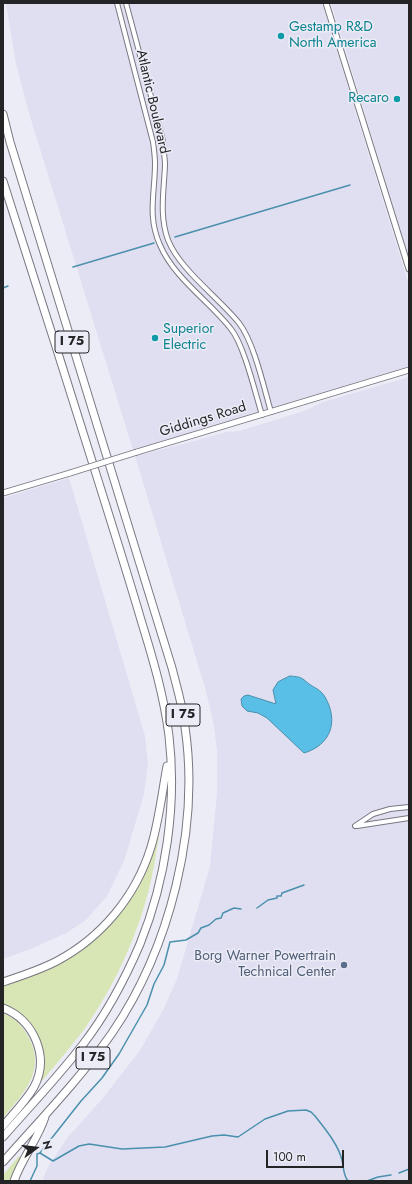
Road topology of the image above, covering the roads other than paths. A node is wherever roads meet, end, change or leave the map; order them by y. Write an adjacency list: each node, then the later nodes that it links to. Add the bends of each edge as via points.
1 (117, 3): 9 (street, Atlantic Boulevard, via 153,142 153,223 160,245 172,266 232,330 242,349)
2 (126, 3): 8 (street, Atlantic Boulevard, via 163,141 163,222 169,241 180,260 240,324 251,346)
3 (326, 3): 6 (street)
4 (3, 114): 16 (highway, I 75, via 172,668 185,727 188,758 189,790 182,852 168,912 156,947 141,983 113,1032)
5 (3, 181): 11 (highway, I 75, via 135,598 159,681)
6 (409, 269)
7 (409, 370): 8 (street, Giddings Road)
8 (271, 412): 9 (street, Giddings Road)
9 (262, 415): 10 (street, Giddings Road, bridge)
10 (3, 493)
11 (170, 754): 14 (highway, via 151,847 138,879 123,903 96,934 77,949 45,967); 18 (highway, I 75, via 170,810 166,850 157,891 140,943 113,1000 90,1035)
12 (409, 807): 13 (street, via 372,814 354,826)
13 (409, 818)
14 (3, 982)
15 (3, 1008): 17 (highway, via 27,1024 38,1045 40,1059 39,1073 34,1086)
16 (46, 1114): 19 (highway, I 75); 20 (highway, via 41,1131 23,1159)
17 (3, 1126)
18 (3, 1137)
19 (3, 1162)
20 (14, 1181)

